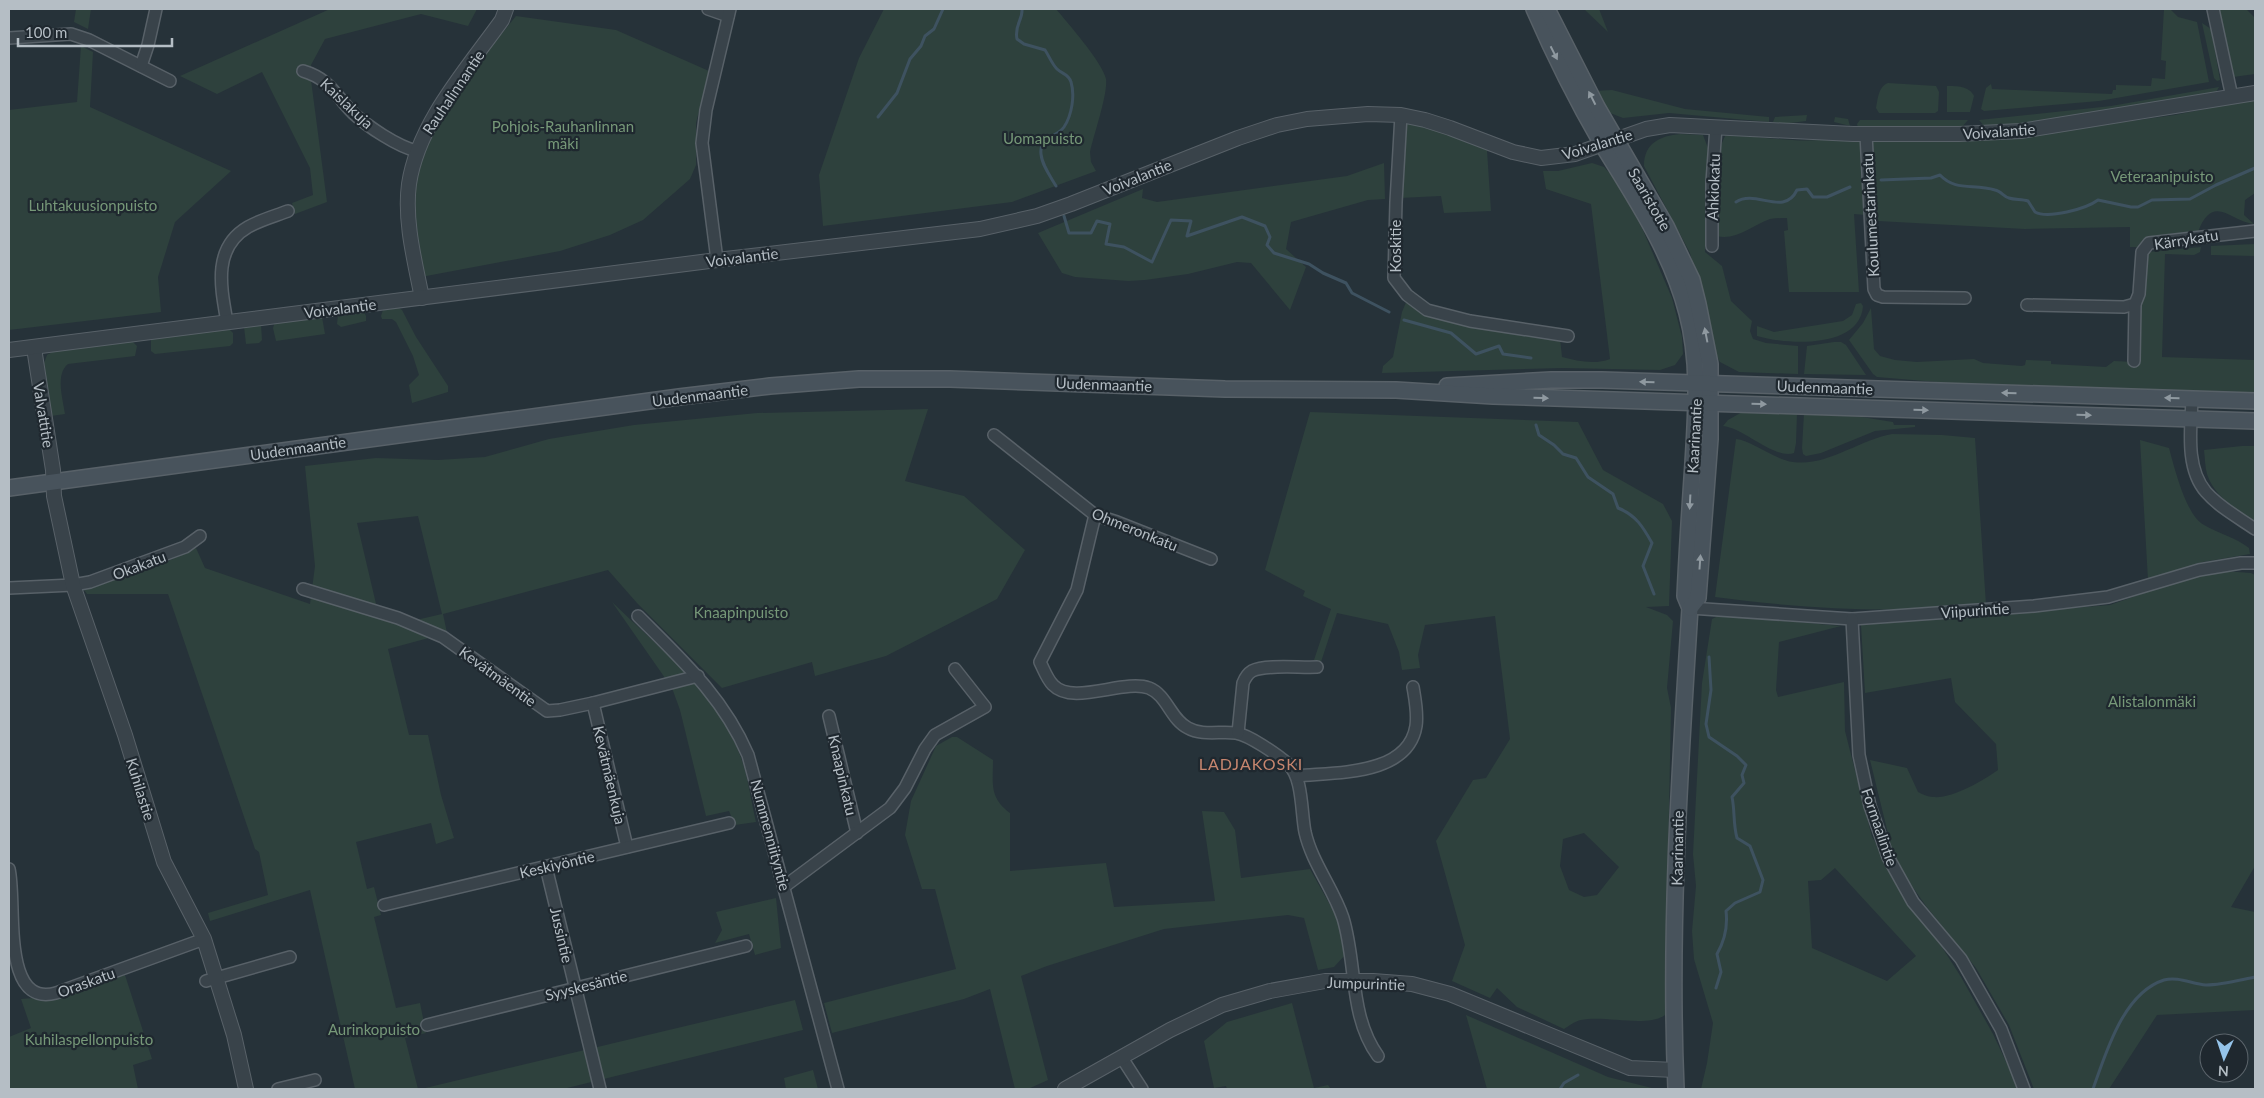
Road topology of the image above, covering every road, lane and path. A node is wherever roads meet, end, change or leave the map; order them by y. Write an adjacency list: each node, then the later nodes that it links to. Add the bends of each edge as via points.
1 (156, 9): 9 (street)
2 (506, 9): 18 (street, Rauhalinnantie, via 502,20 427,126)
3 (708, 9): 7 (street)
4 (1534, 9): 17 (main road, Saaristotie, one-way to 17, via 1548,41)
5 (1547, 9): 17 (main road, Saaristotie, one-way to 5, via 1597,106)
6 (2213, 9): 13 (street)
7 (729, 12): 22 (street, via 706,110 702,143)
8 (9, 38): 9 (street, via 71,34)
9 (141, 66): 11 (street)
10 (303, 71): 18 (street, Kaislakuja, via 328,83 367,124 409,150)
11 (170, 81)
12 (2255, 93): 13 (street, Voivalantie)
13 (2232, 97): 16 (street, Voivalantie, via 2021,132)
14 (1401, 115): 17 (street, Voivalantie, via 1426,120 1532,157 1563,156); 22 (street, Voivalantie, via 1339,116 1277,125 1071,204 980,230); 28 (street, Koskitie, via 1394,278 1407,295 1427,310 1470,321)
15 (1716, 127): 16 (street, Voivalantie); 17 (street, Voivalantie, via 1655,127); 21 (street, Ahkiokatu)
16 (1866, 134): 24 (street, Koulumestarinkatu, via 1874,289 1877,295)
17 (1610, 142): 32 (main road, Saaristotie, via 1666,226 1692,280 1710,364)
18 (417, 151): 23 (street, Rauhalinnantie, via 409,185 409,218)
19 (288, 211): 27 (street, via 245,228 225,251 221,280)
20 (2255, 231): 25 (street, Kärrykatu, via 2149,243 2142,252)
21 (1712, 246)
22 (717, 260): 23 (street, Voivalantie)
23 (422, 298): 27 (street, Voivalantie)
24 (1965, 298)
25 (2136, 304): 26 (street); 31 (street, Kärrykatu)
26 (2027, 305)
27 (227, 322): 29 (street, Voivalantie)
28 (1568, 336)
29 (34, 348): 30 (street, Voivalantie); 40 (street, Valvattitie)
30 (9, 350)
31 (2134, 361)
32 (1703, 383): 33 (main road, Uudenmaantie, one-way to 33, via 1551,380); 34 (main road, Uudenmaantie, one-way to 32); 36 (main road, Saaristotie)
33 (1396, 390): 36 (main road, Uudenmaantie, one-way to 36); 40 (main road, Uudenmaantie, via 1225,389 859,379 679,396)
34 (2192, 399): 35 (main road, Uudenmaantie); 37 (street)
35 (2255, 401)
36 (1703, 402): 37 (main road, Uudenmaantie, one-way to 37); 50 (main road, Kaarinantie, via 1710,439 1698,598)
37 (2191, 419): 38 (main road, Uudenmaantie); 43 (street, via 2191,452 2201,486 2214,500)
38 (2255, 421)
39 (994, 435): 42 (street, Ohmeronkatu)
40 (54, 482): 41 (main road, Uudenmaantie); 47 (street, Kuhilastie, via 54,496)
41 (9, 488)
42 (1095, 515): 45 (street, Ohmeronkatu); 59 (street, via 1077,590 1040,662 1049,679 1054,686 1068,693 1148,688 1156,692 1177,720 1190,730)
43 (2255, 529)
44 (200, 536): 47 (street, Okakatu, via 177,550 103,578)
45 (1211, 559)
46 (2255, 563): 52 (street, Viipurintie, via 2199,570 2108,597 2034,606)
47 (74, 585): 48 (street, Okakatu); 68 (street, Kuhilastie, via 164,862)
48 (9, 588)
49 (303, 589): 57 (street, Kevätmäentie, via 398,618 443,637 547,711)
50 (1690, 608): 52 (street, Viipurintie); 77 (main road, Kaarinantie, via 1677,816)
51 (638, 616): 55 (street, Nummenniityntie)
52 (1852, 619): 86 (street, Formaalintie, via 1858,755 1870,806 1888,857 1913,902 1961,959 2001,1029)
53 (1317, 667): 59 (street, via 1253,670 1243,683)
54 (955, 669): 62 (street, via 985,707 935,735 898,800)
55 (698, 676): 57 (street, Kevätmäentie); 66 (street, Nummenniityntie, via 734,724 748,755)
56 (1414, 687): 60 (street, via 1414,734 1396,757 1367,768)
57 (593, 703): 63 (street, Kevätmäenkuja)
58 (829, 716): 62 (street, Knaapinkatu)
59 (1238, 734): 60 (street, via 1284,760)
60 (1297, 776): 72 (street, via 1309,846 1343,918)
61 (729, 823): 63 (street, Keskiyöntie)
62 (857, 833): 66 (street)
63 (627, 847): 64 (street, Keskiyöntie)
64 (546, 867): 67 (street, Keskiyöntie); 73 (street, Jussintie)
65 (9, 869): 68 (street, Oraskatu, via 12,954 24,985 35,994 56,993)
66 (784, 886): 82 (street, Nummenniityntie)
67 (384, 905)
68 (204, 940): 71 (street, Kuhilastie)
69 (746, 946): 73 (street, Syyskesäntie)
70 (290, 957): 71 (street)
71 (211, 979): 79 (street, Kuhilastie, via 234,1035)
72 (1354, 986): 75 (street, via 1365,1035); 76 (street, Jumpurintie, via 1325,981 1246,997 1194,1018); 77 (street, Jumpurintie, via 1412,984 1450,994 1630,1068)
73 (575, 988): 74 (street, Syyskesäntie); 81 (street, Jussintie)
74 (427, 1025)
75 (1378, 1056)
76 (1122, 1058): 83 (street, Jumpurintie); 84 (street)
77 (1675, 1070): 85 (main road, Kaarinantie)
78 (316, 1080): 80 (street)
79 (246, 1089)
80 (278, 1089)
81 (600, 1089)
82 (838, 1089)
83 (1065, 1089)
84 (1142, 1089)
85 (1676, 1089)
86 (2024, 1089)

